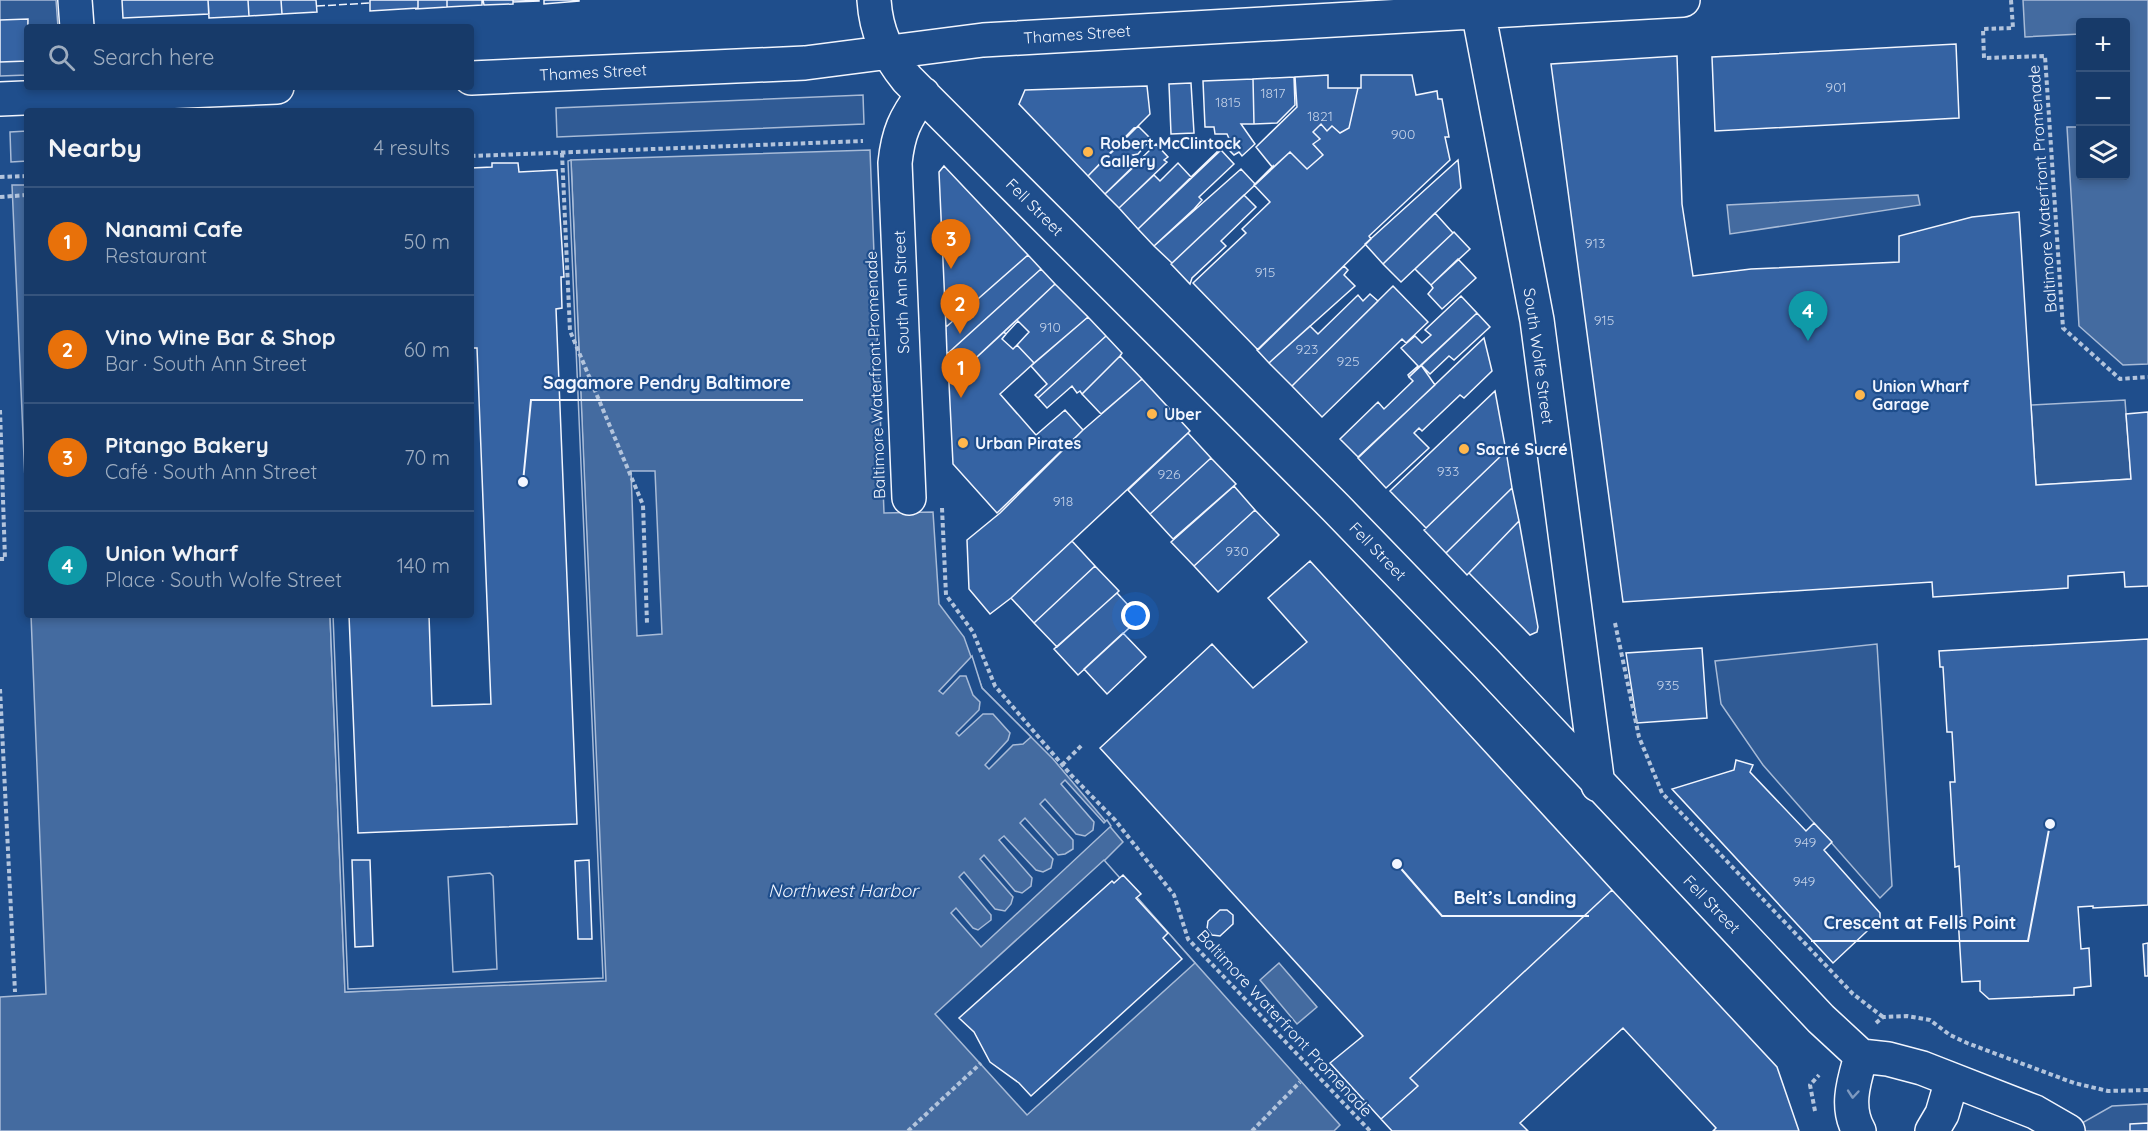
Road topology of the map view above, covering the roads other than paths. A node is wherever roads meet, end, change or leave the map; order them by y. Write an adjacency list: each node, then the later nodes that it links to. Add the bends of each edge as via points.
1 (75, 0): 5 (street)
2 (874, 0): 6 (street, via 875,18)
3 (1683, 0): 4 (street, Thames Street)
4 (1477, 6): 6 (street, Thames Street, via 983,40); 13 (street, South Wolfe Street, via 1537,320)
5 (77, 24)
6 (888, 54): 7 (street, Thames Street, via 805,63); 10 (street, Fell Street)
7 (474, 78)
8 (129, 90): 9 (street)
9 (80, 91): 11 (street)
10 (923, 94): 12 (street, South Ann Street, via 905,117 895,163); 13 (street, Fell Street, via 1335,507)
11 (0, 99)
12 (923, 503)
13 (1598, 785): 14 (street, Fell Street)
14 (1861, 1056): 15 (street, via 1888,1059); 16 (street, one-way to 16, via 1851,1111)
15 (1952, 1080): 17 (street, via 1942,1114); 18 (street, via 2035,1112)
16 (1859, 1131)
17 (1932, 1131)
18 (2068, 1131)

